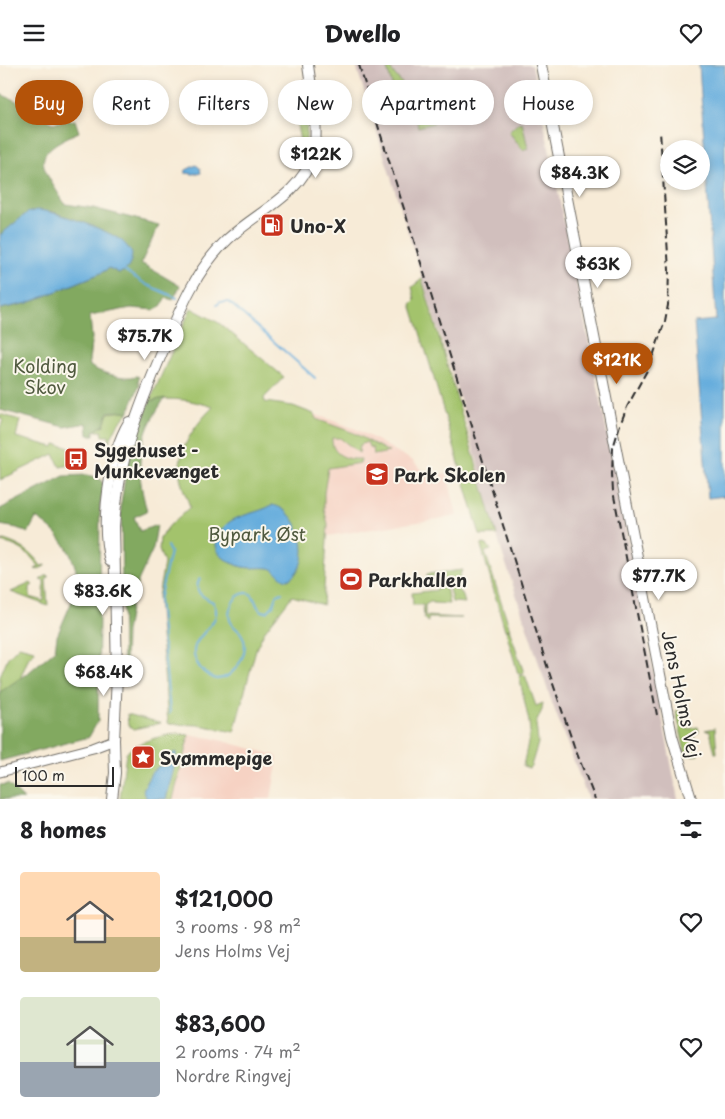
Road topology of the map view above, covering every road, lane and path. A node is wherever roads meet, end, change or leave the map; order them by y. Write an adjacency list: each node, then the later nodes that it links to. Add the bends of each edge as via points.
1 (308, 65): 3 (main road, via 316,138 304,175 295,187 229,238 200,272 138,409 120,439 111,471 106,536 114,577 117,676)
2 (541, 65): 6 (main road, Jens Holms Vej, via 672,736)
3 (114, 741): 4 (street); 5 (main road)
4 (0, 772)
5 (112, 799)
6 (690, 799)

